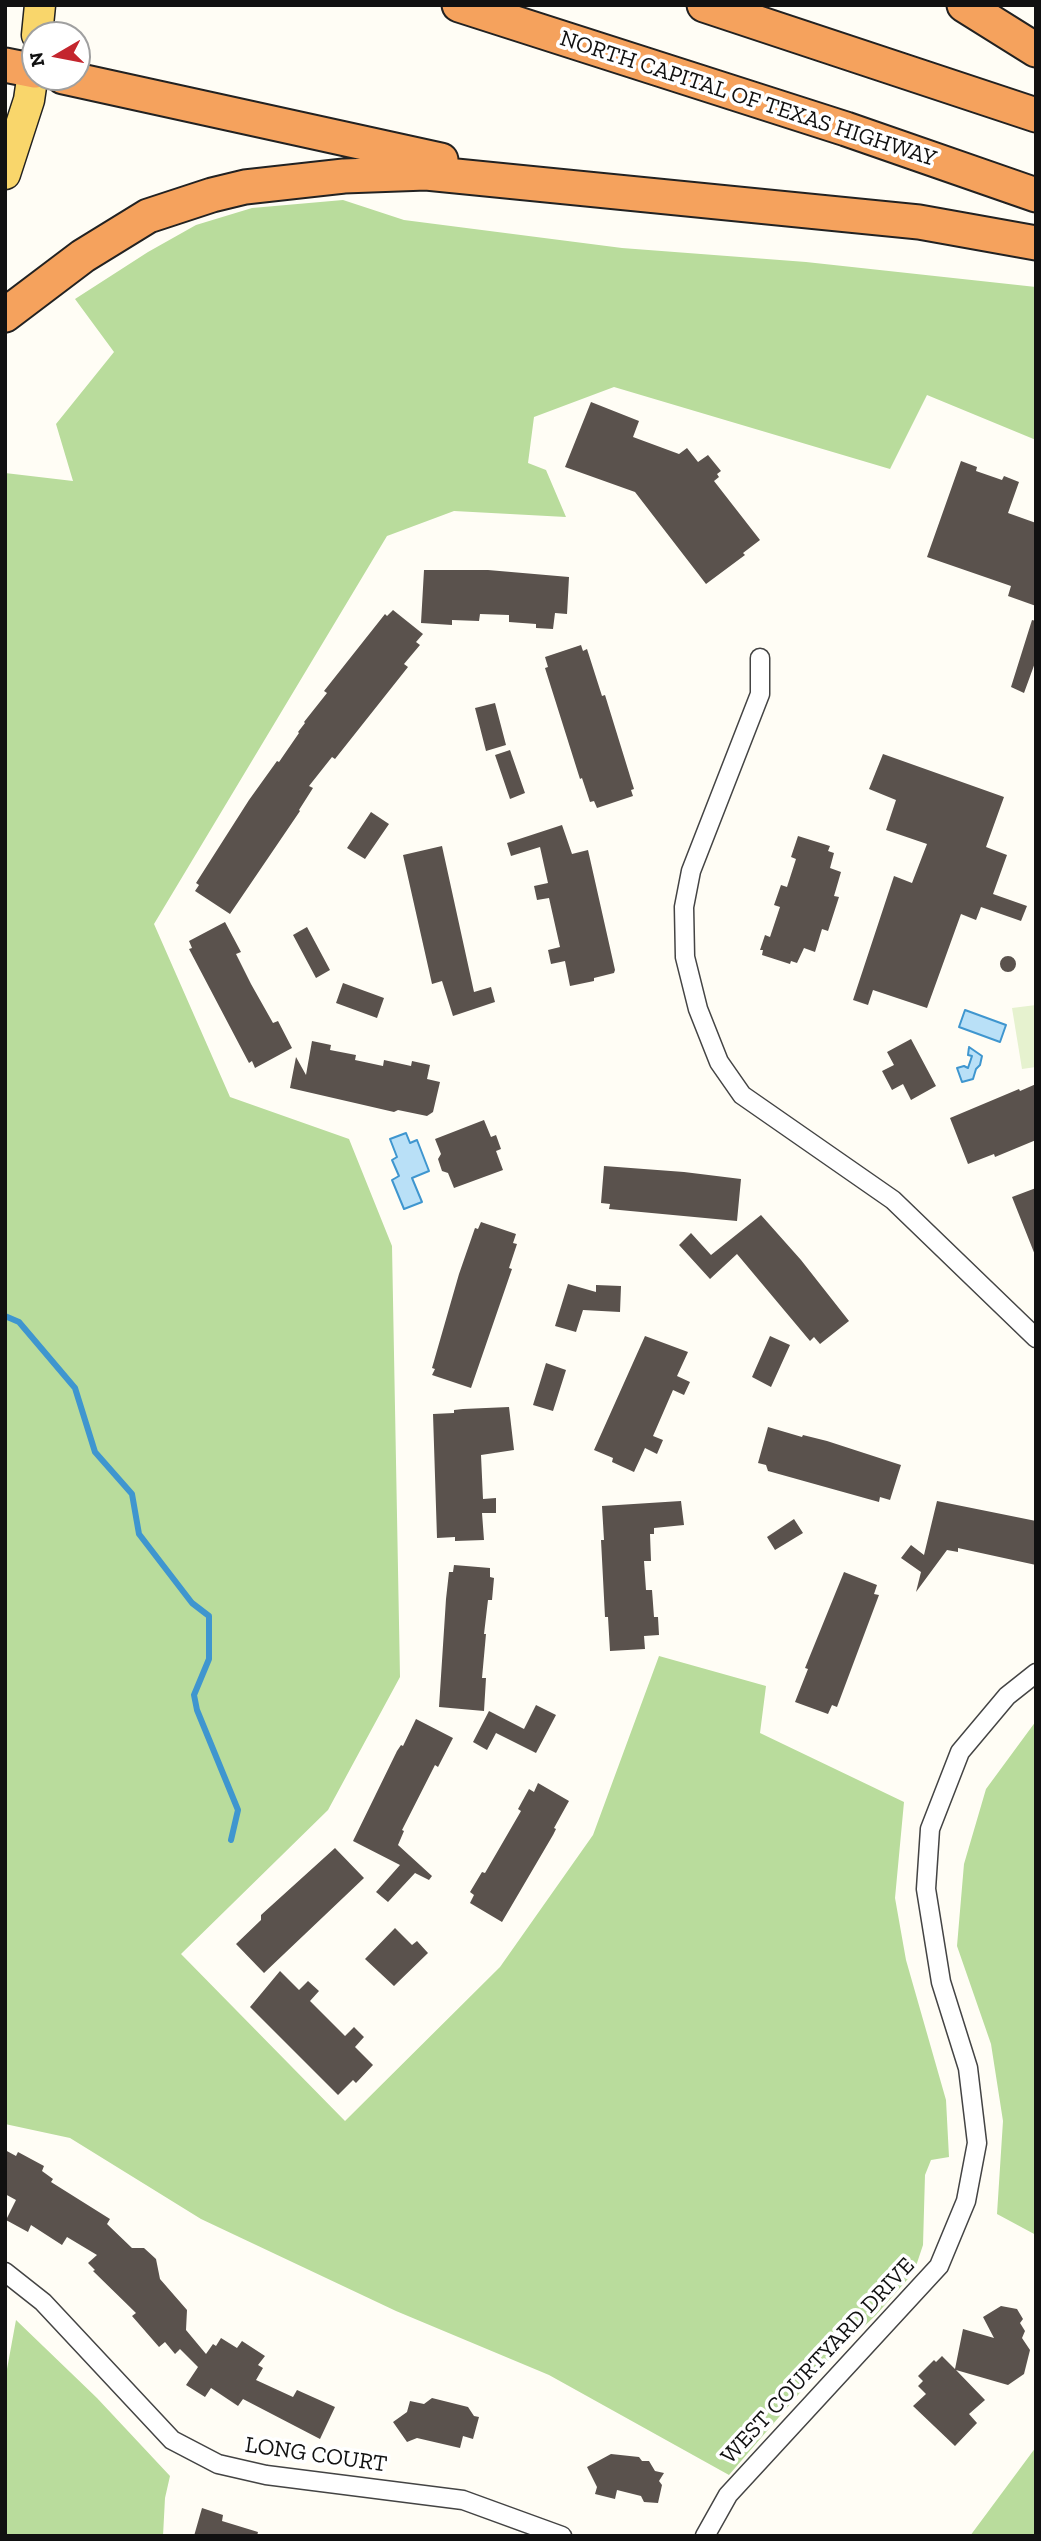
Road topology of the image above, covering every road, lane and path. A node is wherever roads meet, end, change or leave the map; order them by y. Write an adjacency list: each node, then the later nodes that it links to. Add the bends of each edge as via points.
1 (459, 5): 10 (highway, NORTH CAPITAL OF TEXAS HIGHWAY)
2 (704, 5): 7 (highway)
3 (964, 5): 4 (highway)
4 (1036, 50)
5 (91, 81): 9 (highway)
6 (30, 91): 8 (main road)
7 (1036, 116)
8 (5, 174)
9 (566, 188): 11 (highway, via 919,222); 12 (highway, via 426,173 245,187 148,216 83,256)
10 (1036, 195)
11 (1036, 243)
12 (5, 315)
13 (760, 658): 14 (street, via 760,694 691,871 684,907 685,957 698,1009 719,1062 742,1095 893,1200)
14 (1036, 1338)
15 (1036, 1673): 18 (street, WEST COURTYARD DRIVE, via 1007,1696 960,1752 930,1829 926,1889 941,1982 968,2068 977,2143 966,2202 939,2266 728,2495)
16 (5, 2272): 17 (street, LONG COURT, via 43,2302 172,2440 218,2464 266,2475 463,2500)
17 (562, 2536)
18 (705, 2536)

